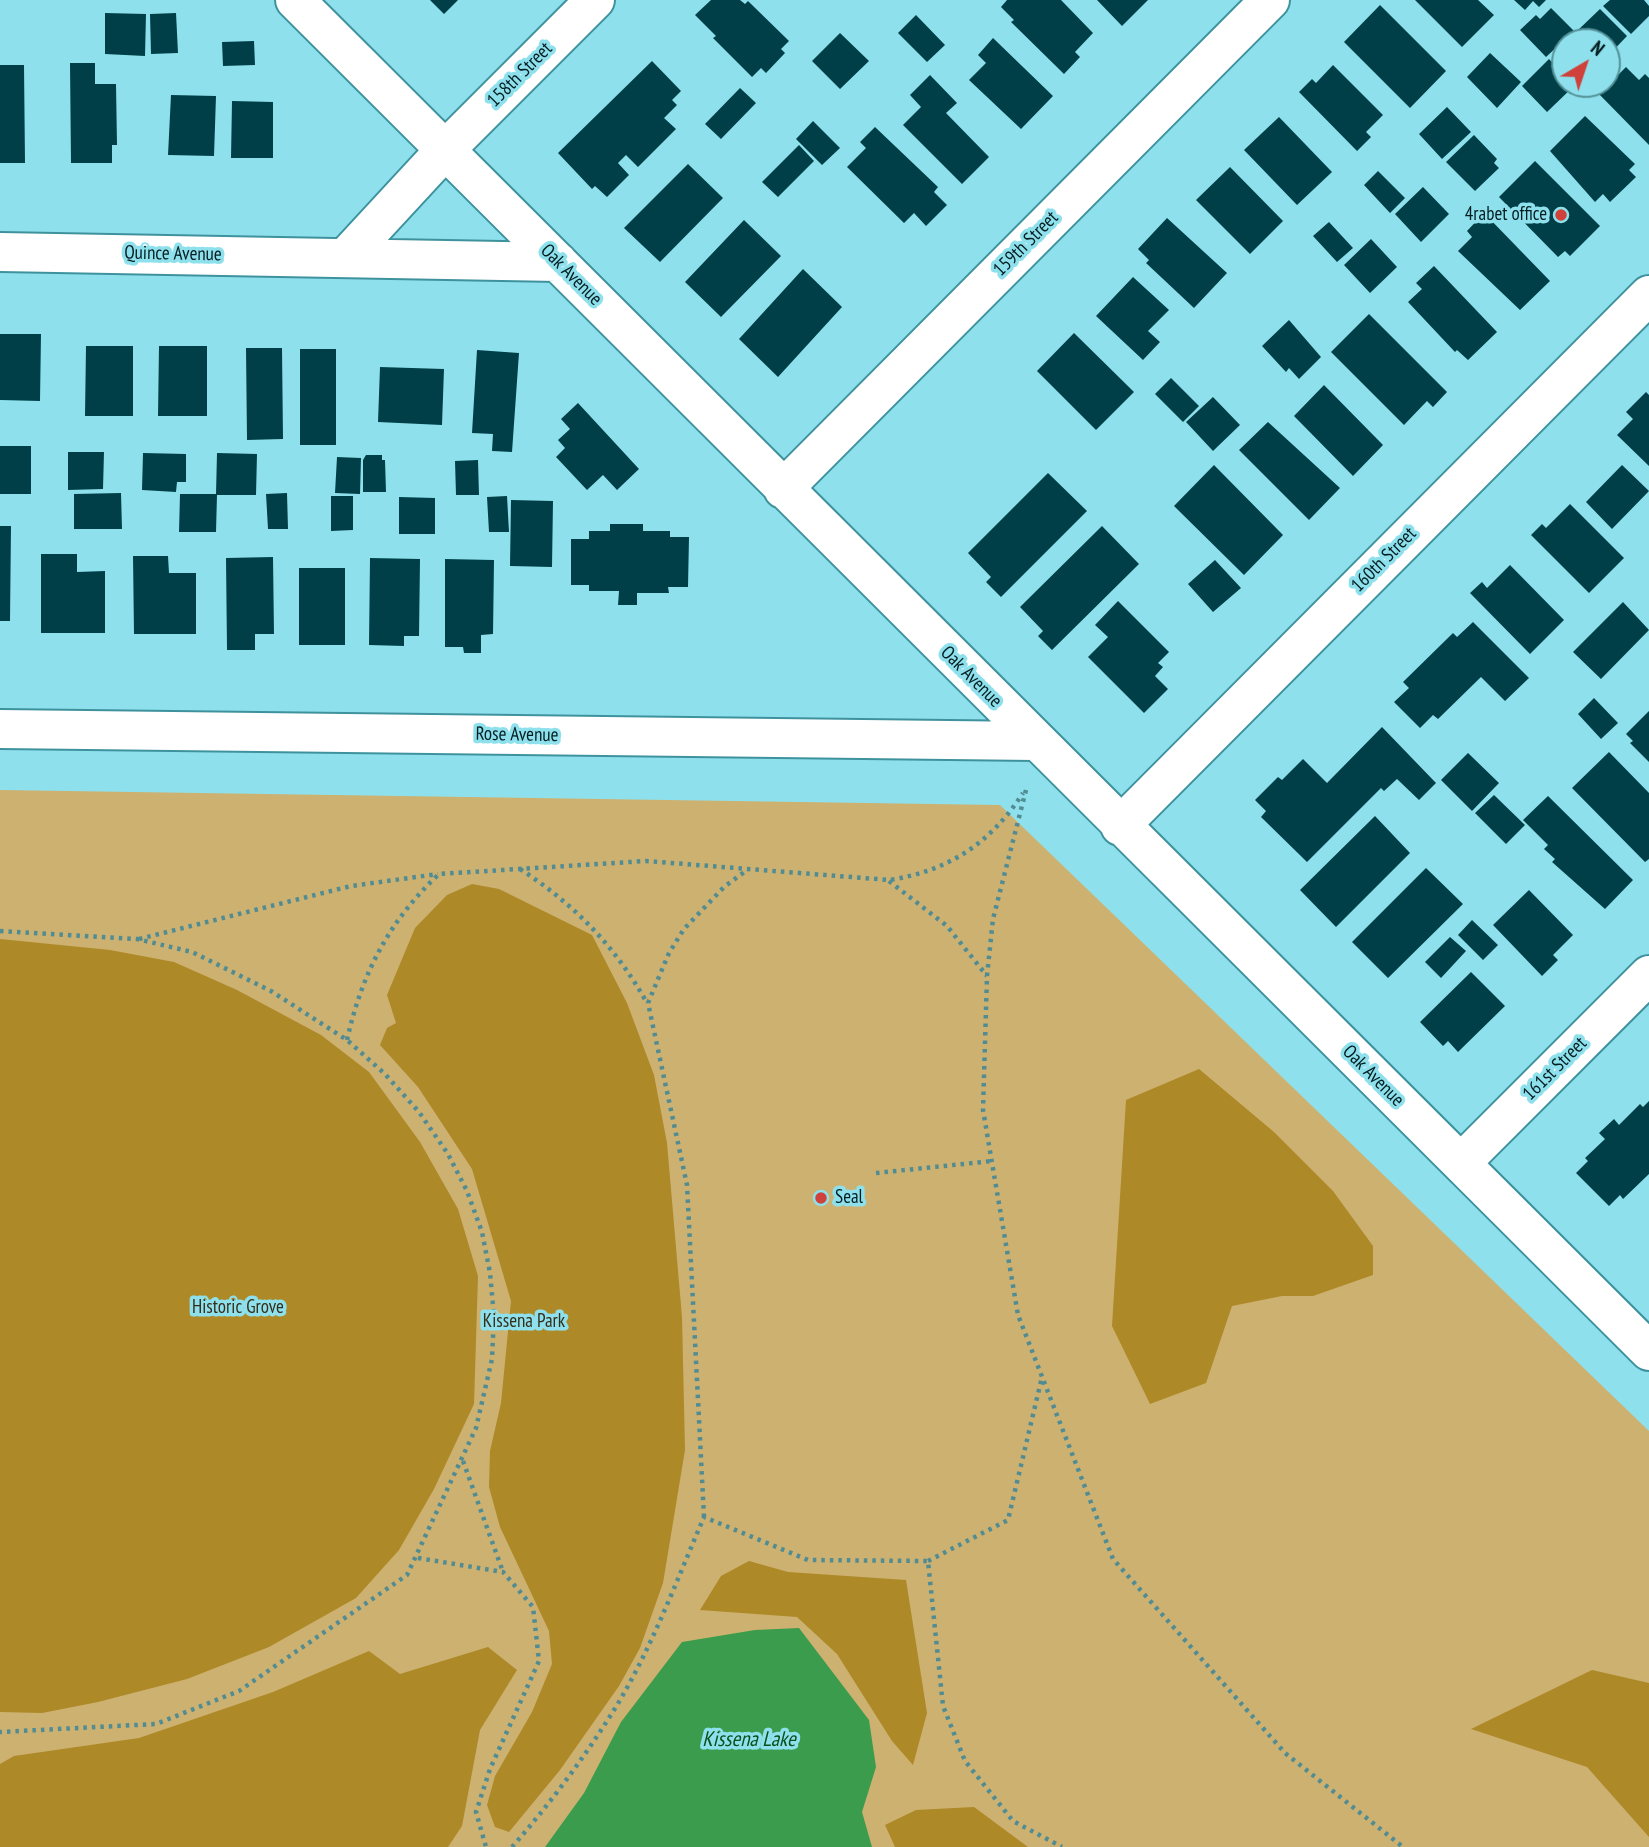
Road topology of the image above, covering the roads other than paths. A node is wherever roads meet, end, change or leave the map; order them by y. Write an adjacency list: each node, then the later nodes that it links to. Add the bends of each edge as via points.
1 (295, 0): 4 (street, Oak Avenue)
2 (595, 0): 4 (street, 158th Street)
3 (1270, 0): 9 (street, 159th Street)
4 (445, 150): 6 (street); 7 (street, Oak Avenue)
5 (0, 252): 6 (street, Quince Avenue)
6 (347, 256): 7 (street, Quince Avenue)
7 (558, 262): 9 (street, Oak Avenue)
8 (1649, 295): 12 (street, 160th Street)
9 (783, 489): 11 (street, Oak Avenue)
10 (0, 729): 11 (street, Rose Avenue)
11 (1035, 741): 12 (street, Oak Avenue)
12 (1120, 825): 14 (street, Oak Avenue)
13 (1649, 975): 14 (street, 161st Street)
14 (1461, 1163): 15 (street, Oak Avenue)
15 (1649, 1351)

